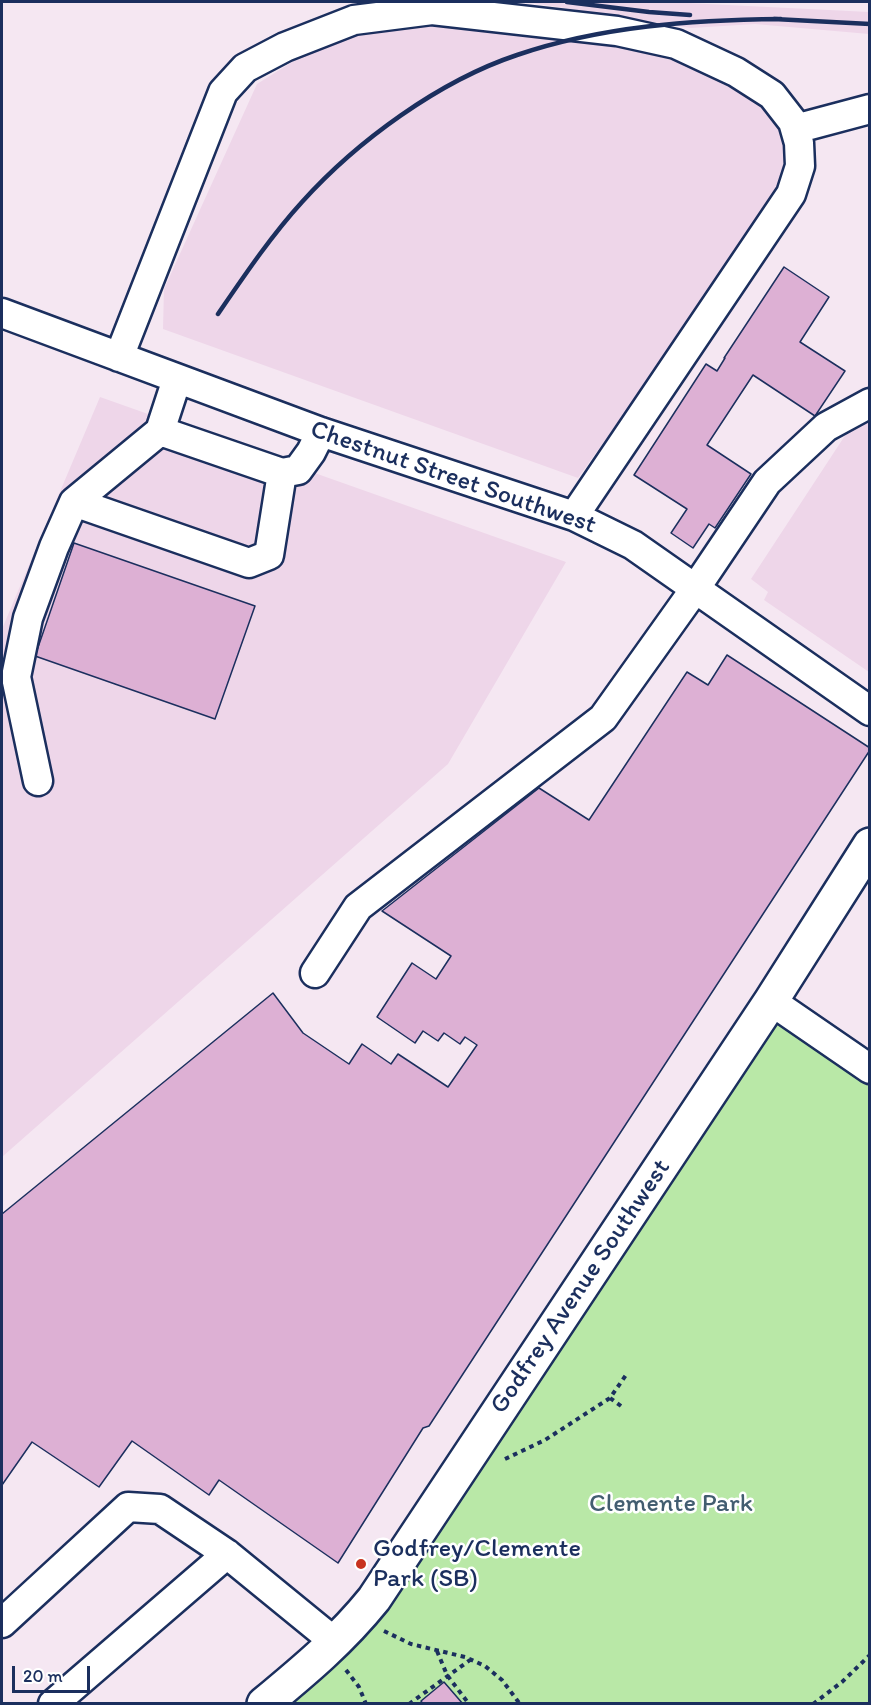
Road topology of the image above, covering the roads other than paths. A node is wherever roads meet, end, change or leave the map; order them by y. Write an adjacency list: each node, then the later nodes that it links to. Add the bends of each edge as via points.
1 (870, 109): 2 (street)
2 (795, 129): 4 (street, via 772,95 736,72 676,44 617,31 432,10 354,20 285,47 245,68 223,92); 11 (street, via 800,143 800,166 791,194)
3 (2, 313): 4 (street, Chestnut Street Southwest)
4 (119, 357): 5 (street, Chestnut Street Southwest)
5 (177, 379): 7 (street); 8 (street, Chestnut Street Southwest)
6 (870, 403): 12 (street, via 826,427 767,482)
7 (160, 431): 9 (street); 10 (street)
8 (321, 432): 9 (street, via 298,470); 11 (street, Chestnut Street Southwest)
9 (282, 473): 10 (street, via 269,555 249,563)
10 (75, 502): 14 (street, via 28,618 16,677)
11 (574, 516): 12 (street, Chestnut Street Southwest, via 633,545)
12 (695, 589): 13 (street, Chestnut Street Southwest); 16 (street, via 603,718 358,907)
13 (870, 711)
14 (38, 781)
15 (870, 845): 17 (main road, Godfrey Avenue Southwest)
16 (315, 973)
17 (771, 1001): 18 (street); 21 (main road, Godfrey Avenue Southwest, via 374,1599)
18 (870, 1069)
19 (227, 1554): 20 (street, via 160,1509 128,1507); 21 (street); 22 (street)
20 (2, 1623)
21 (332, 1646): 23 (main road, Godfrey Avenue Southwest)
22 (54, 1704)
23 (264, 1704)

